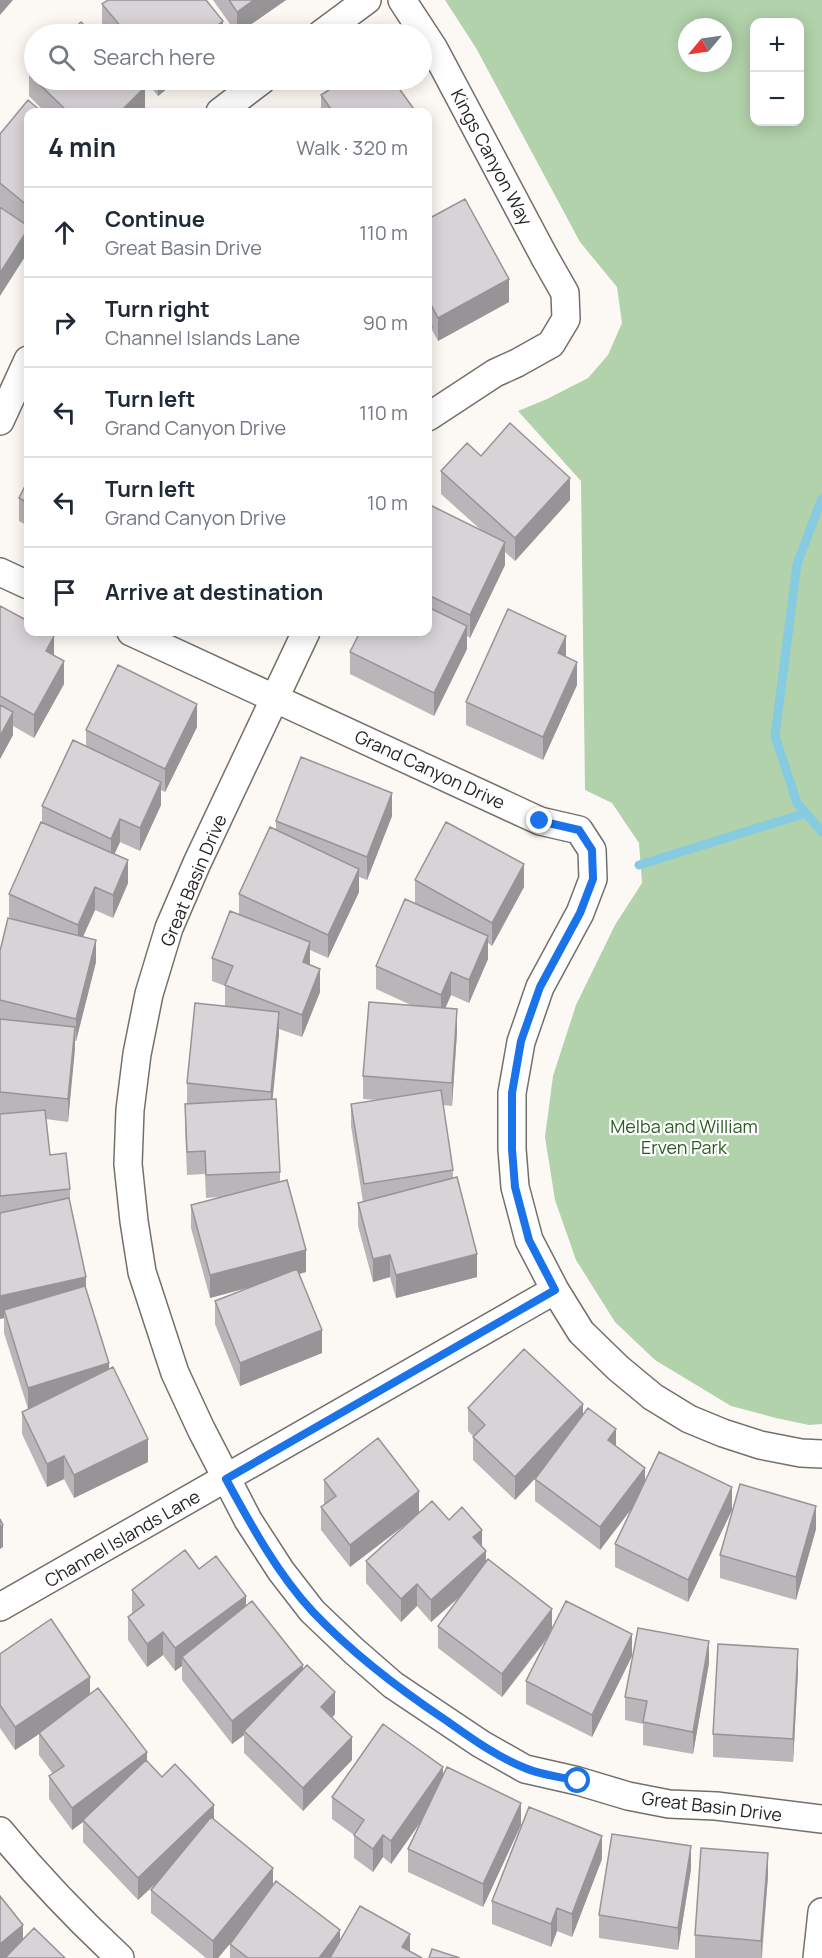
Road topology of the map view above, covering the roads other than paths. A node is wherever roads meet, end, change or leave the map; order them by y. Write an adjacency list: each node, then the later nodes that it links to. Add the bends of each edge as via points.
1 (367, 0): 3 (street)
2 (402, 0): 4 (street, Kings Canyon Way)
3 (335, 24)
4 (418, 24)
5 (432, 46): 9 (street, Kings Canyon Way, via 566,293 566,319 551,344 495,373)
6 (249, 90): 7 (street)
7 (225, 108)
8 (24, 369): 10 (street)
9 (432, 414)
10 (0, 421)
11 (0, 572): 12 (street)
12 (24, 583)
13 (140, 636): 15 (street, Grand Canyon Drive)
14 (304, 636): 15 (street, Great Basin Drive)
15 (276, 697): 16 (street, Grand Canyon Drive, via 540,821 579,830 592,850 593,879 580,913 540,987 521,1041 512,1093 515,1187 529,1240); 18 (street, Great Basin Drive, via 169,928 149,994 130,1110 128,1164 142,1272 175,1373)
16 (555, 1290): 17 (street, Grand Canyon Drive, via 581,1332 652,1397 723,1433 760,1445); 18 (street, Channel Islands Lane)
17 (822, 1454)
18 (226, 1479): 19 (street, Channel Islands Lane); 20 (street, Great Basin Drive, via 281,1571 312,1611 393,1685 481,1744 525,1769 628,1796 669,1804)
19 (0, 1607)
20 (822, 1819)
21 (0, 1831): 23 (street, via 35,1873)
22 (822, 1912): 24 (street)
23 (120, 1958)
24 (817, 1958)

